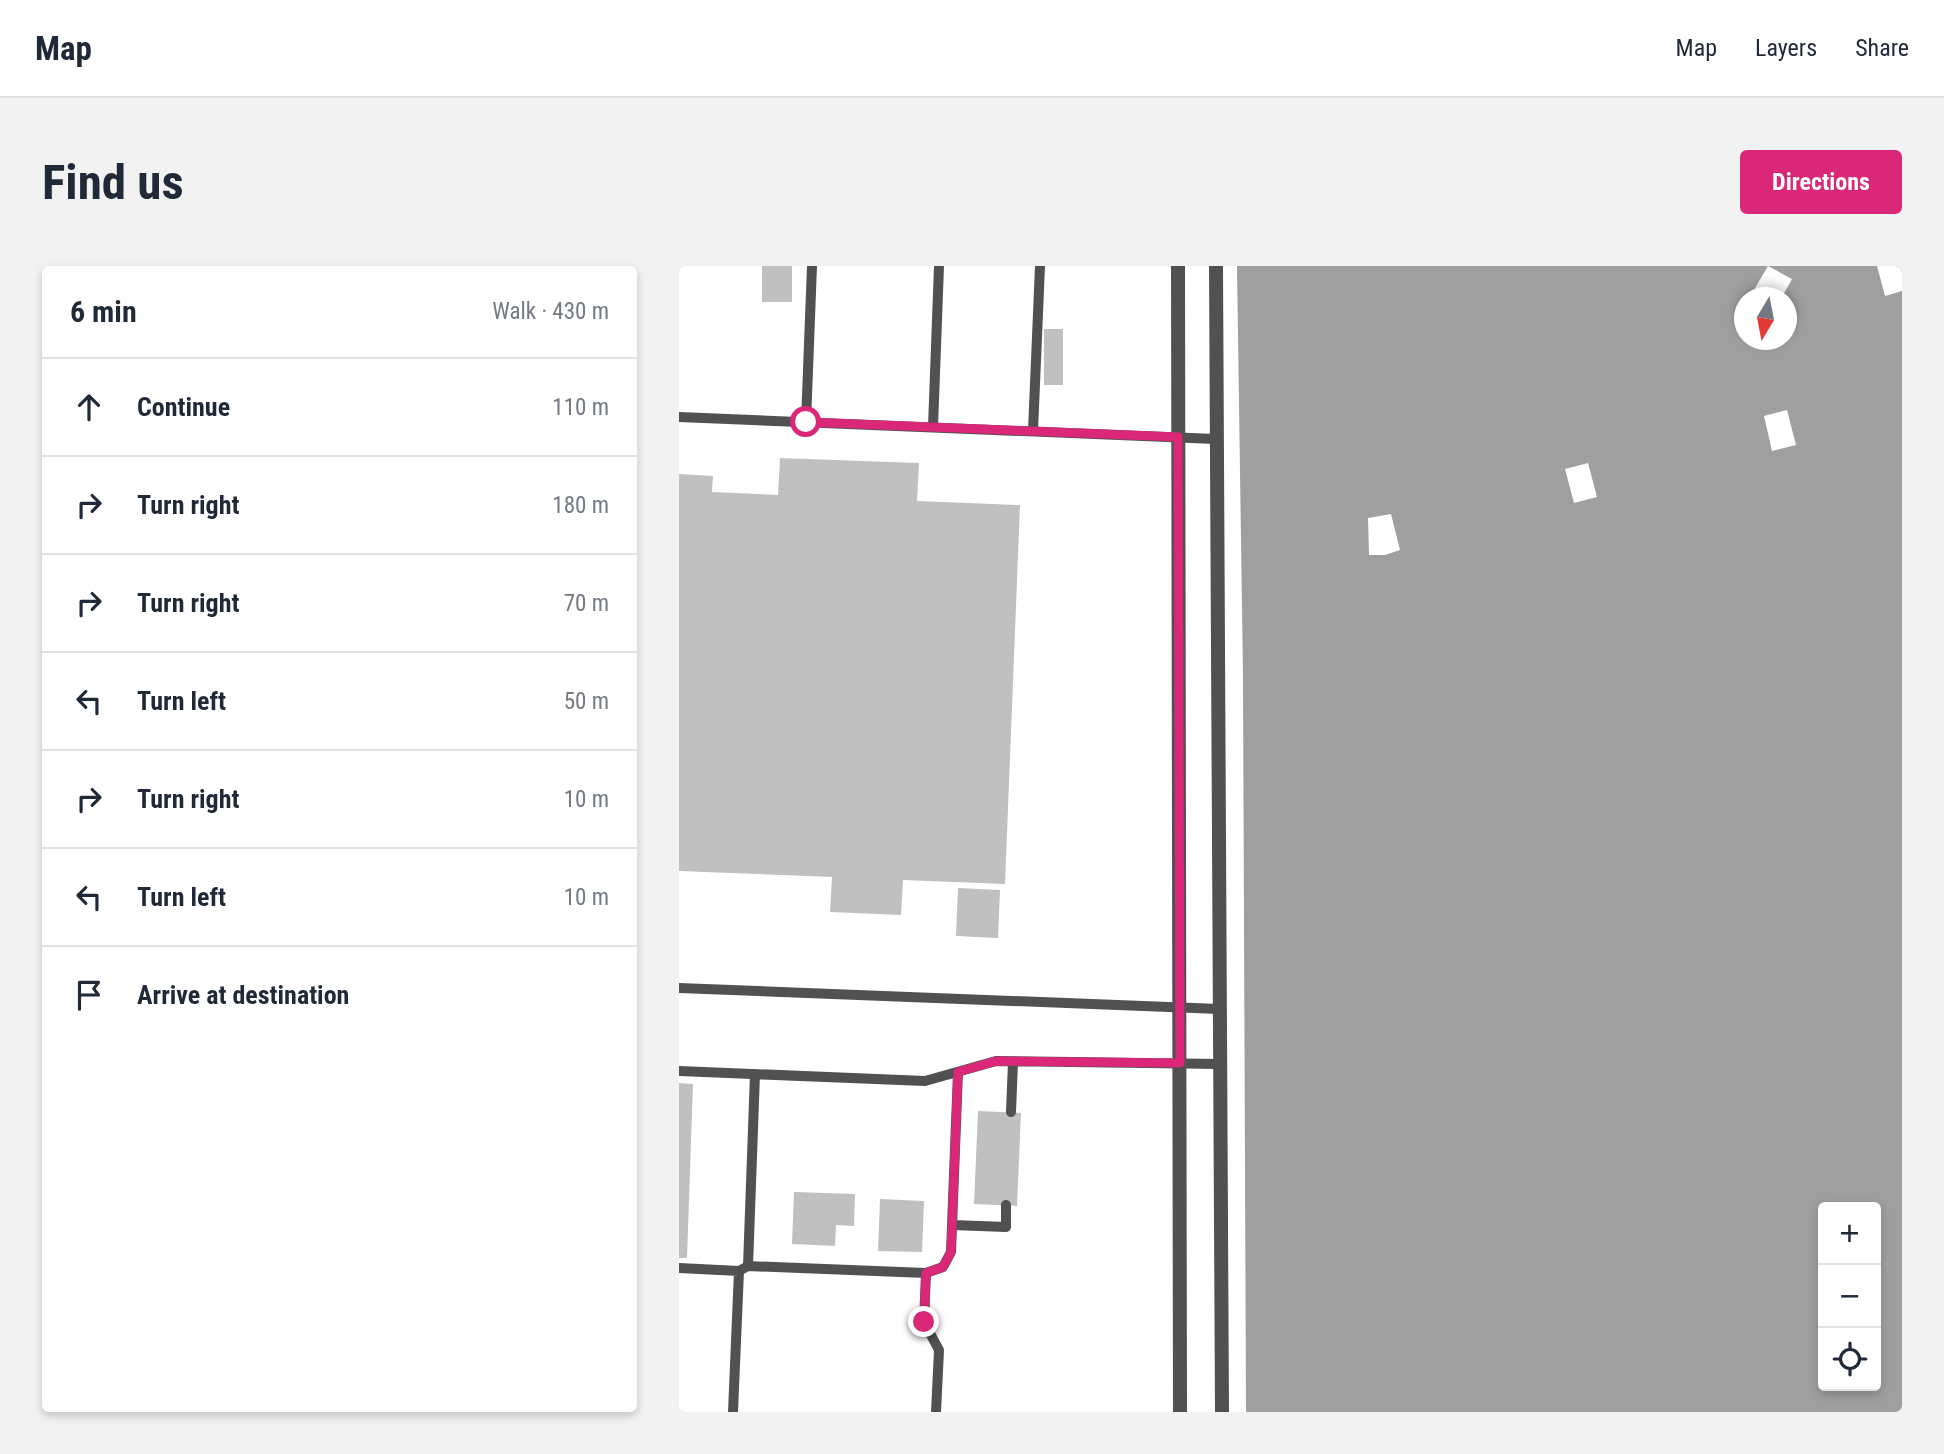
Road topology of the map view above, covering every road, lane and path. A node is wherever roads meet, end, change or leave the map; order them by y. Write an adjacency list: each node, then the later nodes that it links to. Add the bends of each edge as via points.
1 (812, 266): 7 (lane)
2 (939, 266): 8 (lane)
3 (1040, 266): 9 (lane)
4 (1178, 266): 10 (street)
5 (1216, 266): 11 (street)
6 (679, 417): 7 (lane)
7 (806, 422): 8 (lane)
8 (933, 427): 9 (lane)
9 (1034, 431): 10 (lane)
10 (1178, 437): 11 (lane); 13 (street)
11 (1215, 439): 14 (street)
12 (679, 988): 13 (lane)
13 (1180, 1008): 14 (lane); 16 (street)
14 (1219, 1009): 17 (street)
15 (1013, 1062): 16 (lane); 19 (lane, via 990,1062); 21 (lane)
16 (1180, 1063): 17 (lane); 29 (street)
17 (1220, 1063): 30 (street)
18 (679, 1071): 20 (lane)
19 (958, 1072): 20 (lane, via 925,1080); 23 (lane)
20 (755, 1074): 25 (lane)
21 (1011, 1112)
22 (1006, 1205): 23 (lane, via 1006,1227)
23 (952, 1225): 26 (lane, via 946,1264)
24 (679, 1268): 25 (lane)
25 (743, 1268): 26 (lane); 27 (lane)
26 (926, 1273): 28 (lane, via 924,1322 939,1350)
27 (733, 1412)
28 (936, 1412)
29 (1180, 1412)
30 (1222, 1412)

